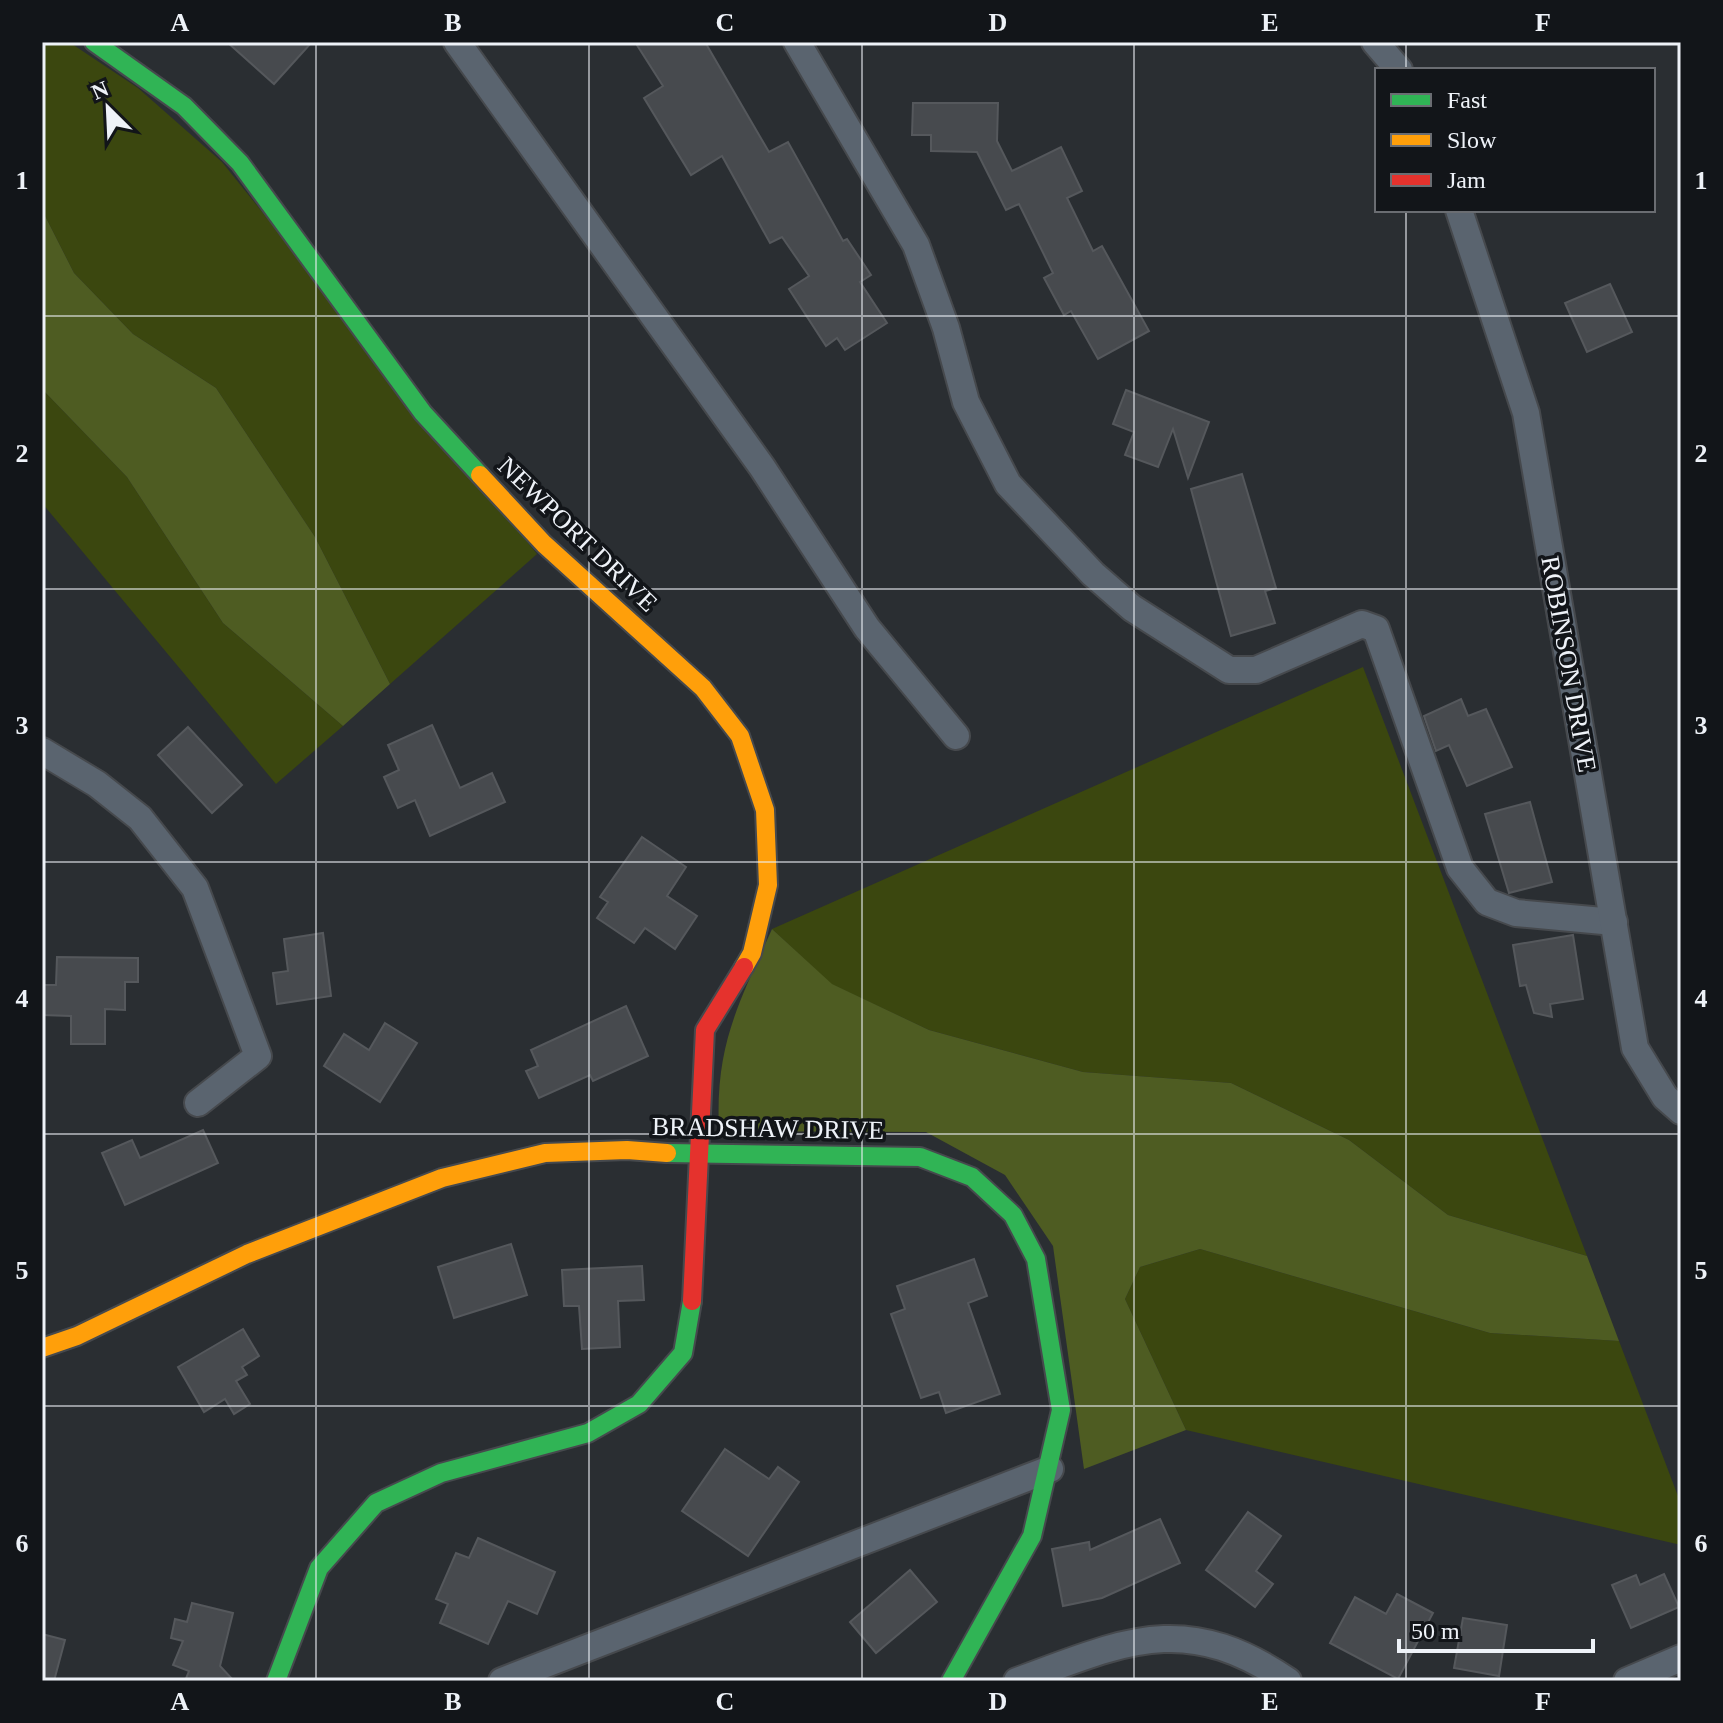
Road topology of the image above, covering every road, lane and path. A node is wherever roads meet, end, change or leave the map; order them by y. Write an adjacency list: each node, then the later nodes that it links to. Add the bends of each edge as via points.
1 (94, 42): 12 (street, NEWPORT DRIVE, via 184,106 240,163 423,413 544,544 703,688 740,736 765,810 768,885 752,953 705,1030)
2 (457, 42): 7 (street, via 762,467 867,628)
3 (797, 42): 9 (street, via 916,245 966,402 1008,484 1132,608 1229,670 1256,670 1362,624 1376,629 1460,868 1487,902 1516,913)
4 (1375, 42): 5 (street)
5 (1397, 68)
6 (1460, 212): 9 (street, ROBINSON DRIVE, via 1526,413)
7 (956, 736)
8 (42, 751): 10 (street, via 140,818 195,888 258,1056)
9 (1614, 922): 11 (street, ROBINSON DRIVE, via 1635,1048 1665,1097)
10 (198, 1103)
11 (1681, 1111)
12 (698, 1156): 13 (street, BRADSHAW DRIVE, via 627,1150 545,1153 442,1178 247,1254); 14 (street, BRADSHAW DRIVE, via 920,1157 972,1177 1013,1215 1036,1259 1061,1410); 16 (street, NEWPORT DRIVE, via 692,1298 683,1353 639,1404 588,1433 441,1473 376,1503 319,1568)
13 (42, 1348)
14 (1050, 1469): 17 (street); 18 (street, BRADSHAW DRIVE, via 1032,1536)
15 (1681, 1658): 21 (street)
16 (276, 1681)
17 (502, 1681)
18 (951, 1681)
19 (1017, 1681): 20 (street, via 1126,1642 1200,1639 1260,1662)
20 (1288, 1681)
21 (1627, 1681)

